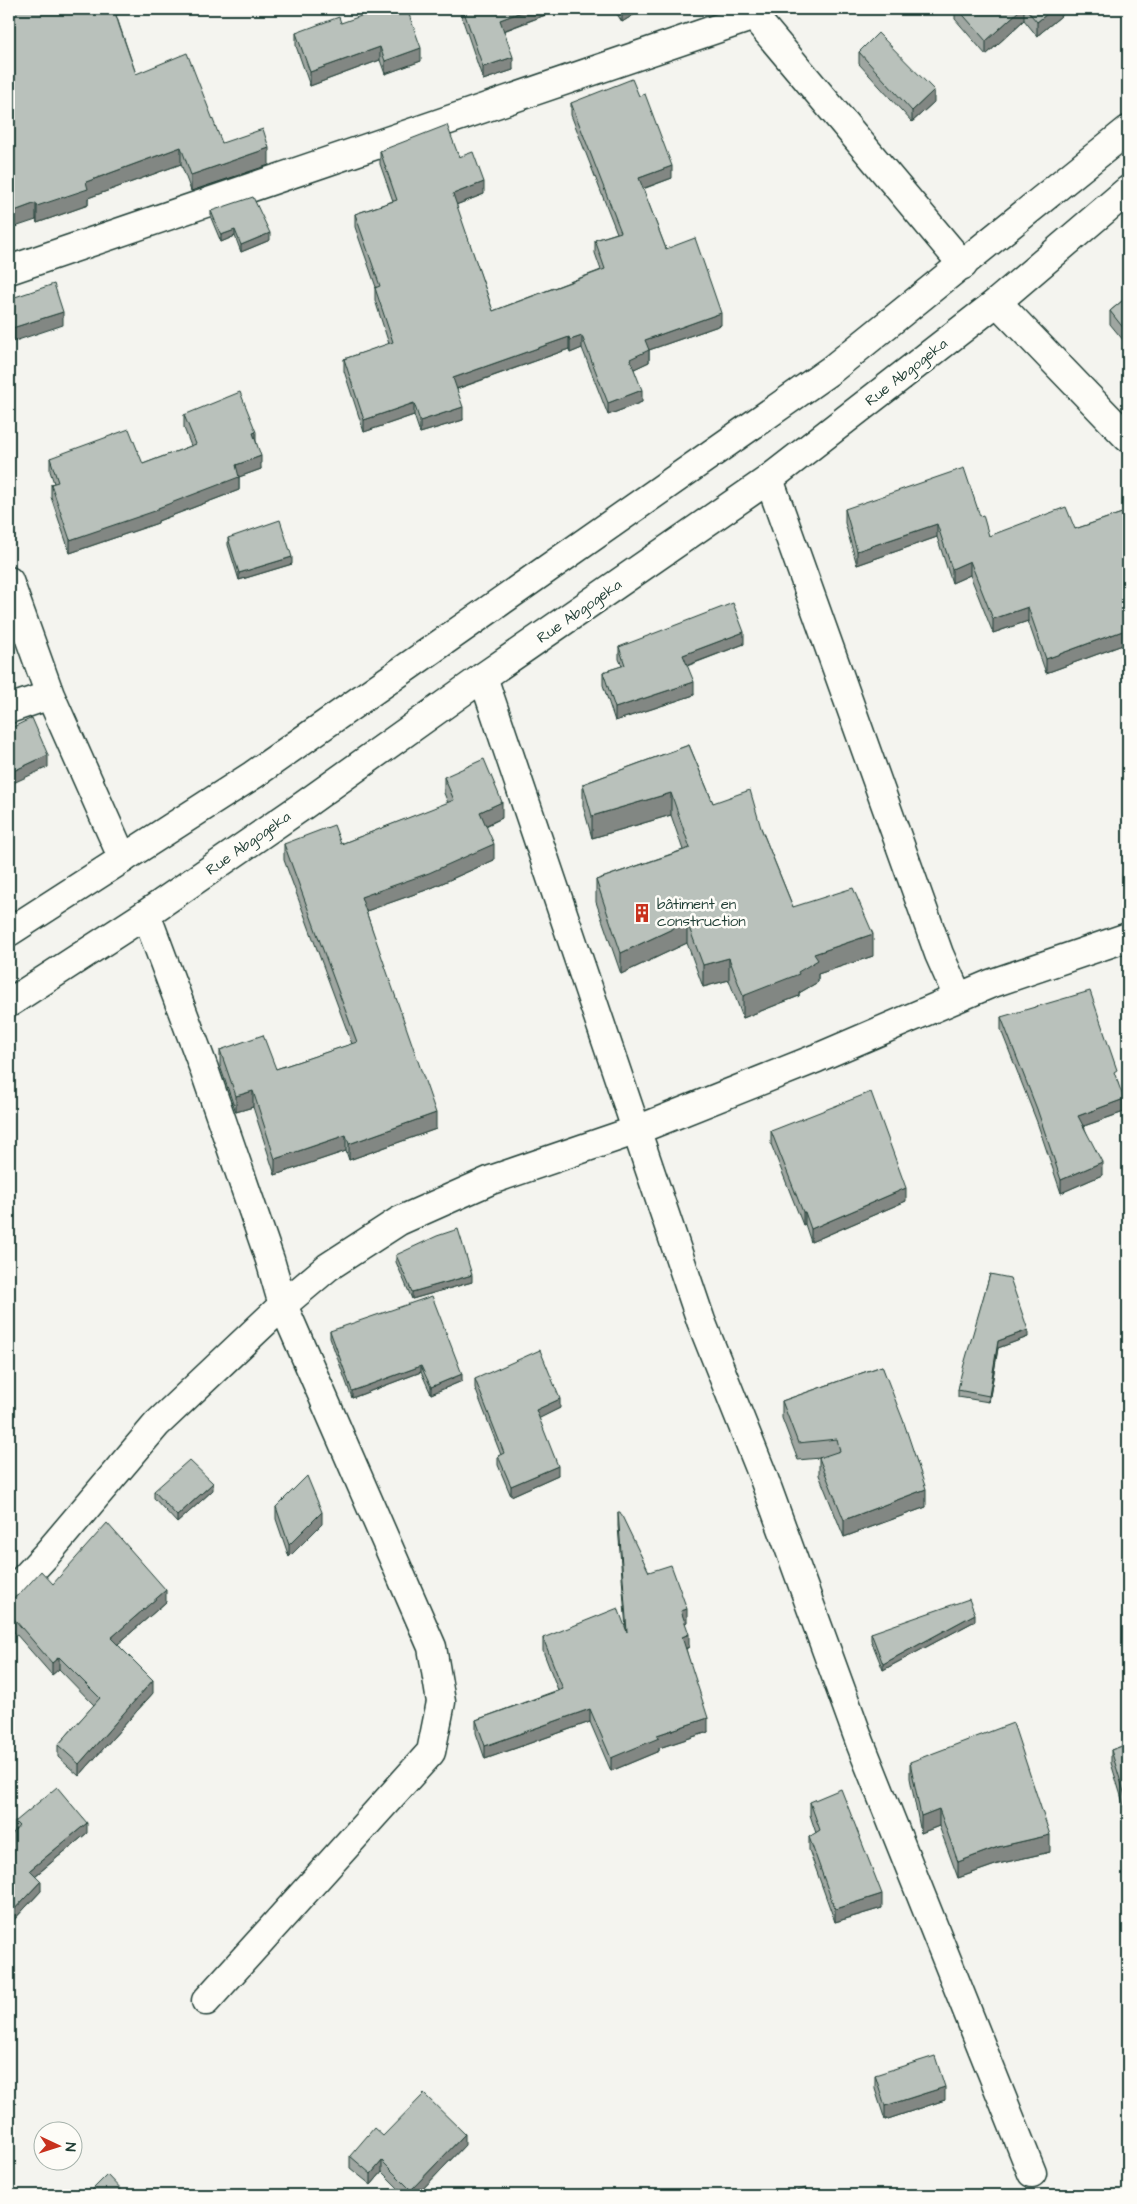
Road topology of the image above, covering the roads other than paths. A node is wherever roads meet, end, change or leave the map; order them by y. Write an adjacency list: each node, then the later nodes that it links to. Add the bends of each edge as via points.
1 (751, 12): 4 (street); 5 (street)
2 (1128, 130): 4 (street)
3 (1128, 190): 6 (street, Rue Abgogeka)
4 (963, 265): 13 (street, via 823,376 253,775)
5 (9, 270)
6 (997, 302): 7 (street); 8 (street, Rue Abgogeka)
7 (1128, 438)
8 (769, 479): 10 (street, Rue Abgogeka); 17 (street, via 939,954)
9 (9, 581): 11 (street)
10 (483, 677): 14 (street, Rue Abgogeka); 19 (street)
11 (50, 695): 12 (street); 13 (street)
12 (9, 708)
13 (123, 860): 15 (street)
14 (146, 914): 18 (street, Rue Abgogeka); 20 (street, via 204,1069)
15 (9, 932)
16 (1128, 937): 17 (street)
17 (958, 997): 19 (street)
18 (9, 1003)
19 (637, 1130): 20 (street, via 490,1180 399,1221 328,1267); 23 (street, via 701,1321 763,1476 861,1744)
20 (283, 1305): 21 (street, via 156,1424); 22 (street, via 432,1647 441,1702 431,1752)
21 (9, 1595)
22 (206, 2001)
23 (1032, 2173)

